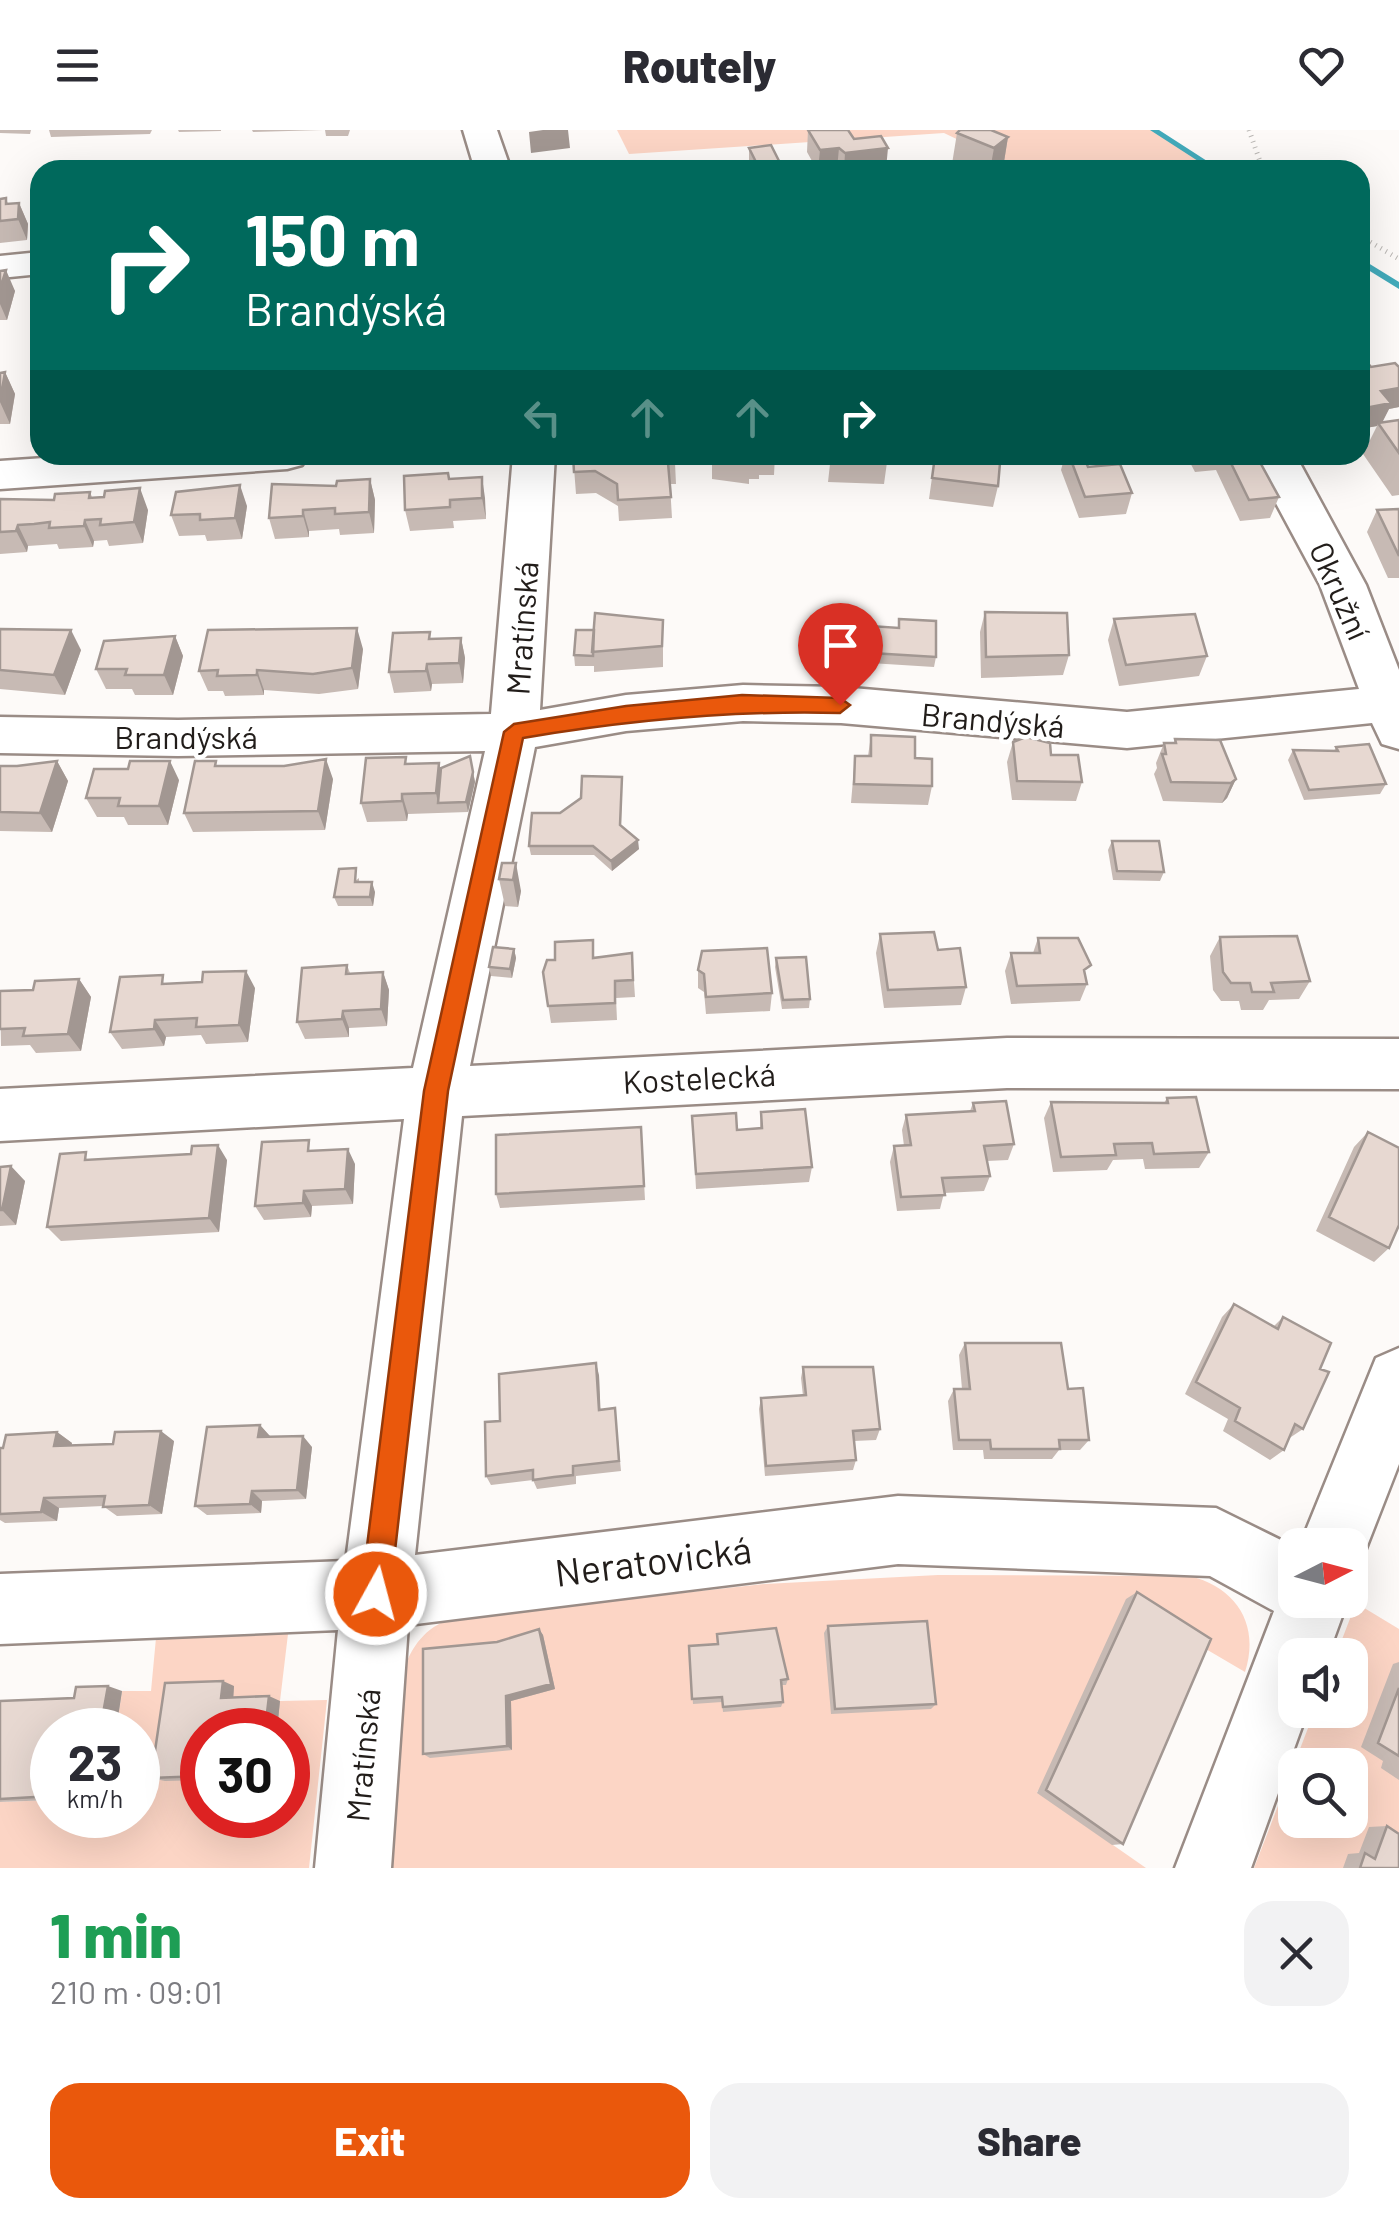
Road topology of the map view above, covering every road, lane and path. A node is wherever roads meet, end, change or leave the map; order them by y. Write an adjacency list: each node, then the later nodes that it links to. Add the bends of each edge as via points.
1 (480, 130): 3 (street)
2 (1249, 130): 4 (path)
3 (490, 160)
4 (1260, 160)
5 (1370, 242): 6 (path)
6 (1399, 259)
7 (30, 264): 8 (street)
8 (0, 267)
9 (144, 465): 12 (street)
10 (533, 465): 14 (street, Mratínská)
11 (1281, 465): 13 (street, Okružní, via 1343,585)
12 (0, 475)
13 (1393, 718): 14 (street, Brandýská, via 1127,730 742,703)
14 (514, 732): 15 (street, Brandýská); 17 (street, Mratínská)
15 (0, 735)
16 (1399, 1064): 17 (street, Kostelecká, via 1007,1063)
17 (436, 1091): 18 (street, Kostelecká); 22 (street, Mratínská)
18 (0, 1115)
19 (1399, 1380): 20 (street)
20 (1341, 1528)
21 (1278, 1576): 22 (street, Neratovická, via 1216,1542 898,1530)
22 (376, 1594): 23 (street, Neratovická); 25 (street, Mratínská)
23 (0, 1608)
24 (1306, 1618): 26 (street)
25 (353, 1868)
26 (1213, 1868)

